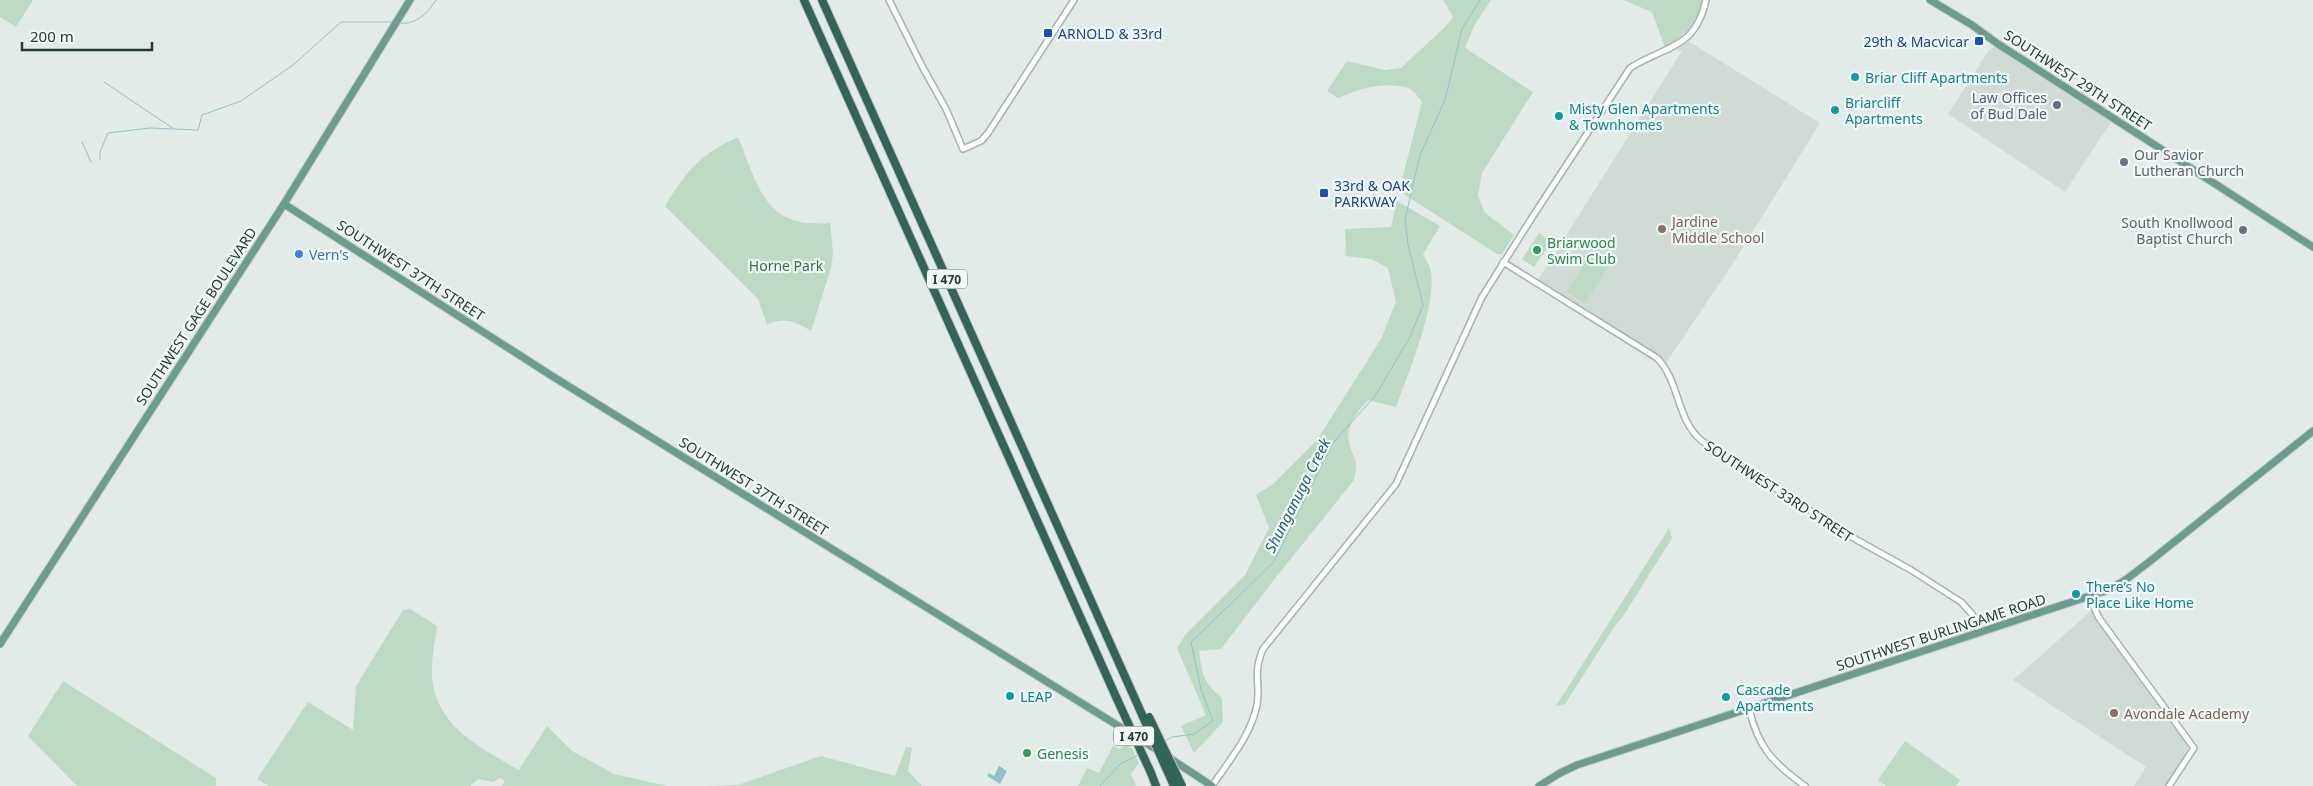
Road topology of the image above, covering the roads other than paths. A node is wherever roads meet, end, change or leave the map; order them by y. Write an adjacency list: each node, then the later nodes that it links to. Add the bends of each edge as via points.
1 (410, 0): 8 (main road, SOUTHWEST GAGE BOULEVARD)
2 (804, 0): 17 (highway, I 470, bridge)
3 (822, 0): 16 (highway, I 470, via 1119,664)
4 (889, 0): 5 (street, via 963,148 980,141 988,133)
5 (1074, 0)
6 (1706, 0): 10 (street, via 1698,22 1683,41 1630,68)
7 (1930, 0): 9 (main road, SOUTHWEST 29TH STREET)
8 (284, 204): 14 (main road, SOUTHWEST GAGE BOULEVARD); 20 (main road, SOUTHWEST 37TH STREET, via 552,376)
9 (2313, 247)
10 (1503, 262): 13 (street, SOUTHWEST 33RD STREET, via 1657,358 1670,375 1689,427 1702,441 1848,535 1961,602 1972,614); 20 (street, via 1467,327 1396,484 1263,649 1256,673 1257,703 1253,720)
11 (2313, 431): 12 (main road, SOUTHWEST BURLINGAME ROAD, via 2131,576)
12 (2089, 597): 13 (main road, SOUTHWEST BURLINGAME ROAD); 23 (street, via 2099,618 2194,748)
13 (1980, 632): 15 (main road, SOUTHWEST BURLINGAME ROAD)
14 (0, 644)
15 (1749, 708): 21 (main road, SOUTHWEST BURLINGAME ROAD, via 1577,765); 22 (street, via 1756,735 1767,755)
16 (1147, 718): 18 (highway, I 470, bridge); 19 (highway, bridge)
17 (1156, 786)
18 (1174, 786)
19 (1182, 786)
20 (1212, 786)
21 (1539, 786)
22 (1805, 786)
23 (2169, 786)

